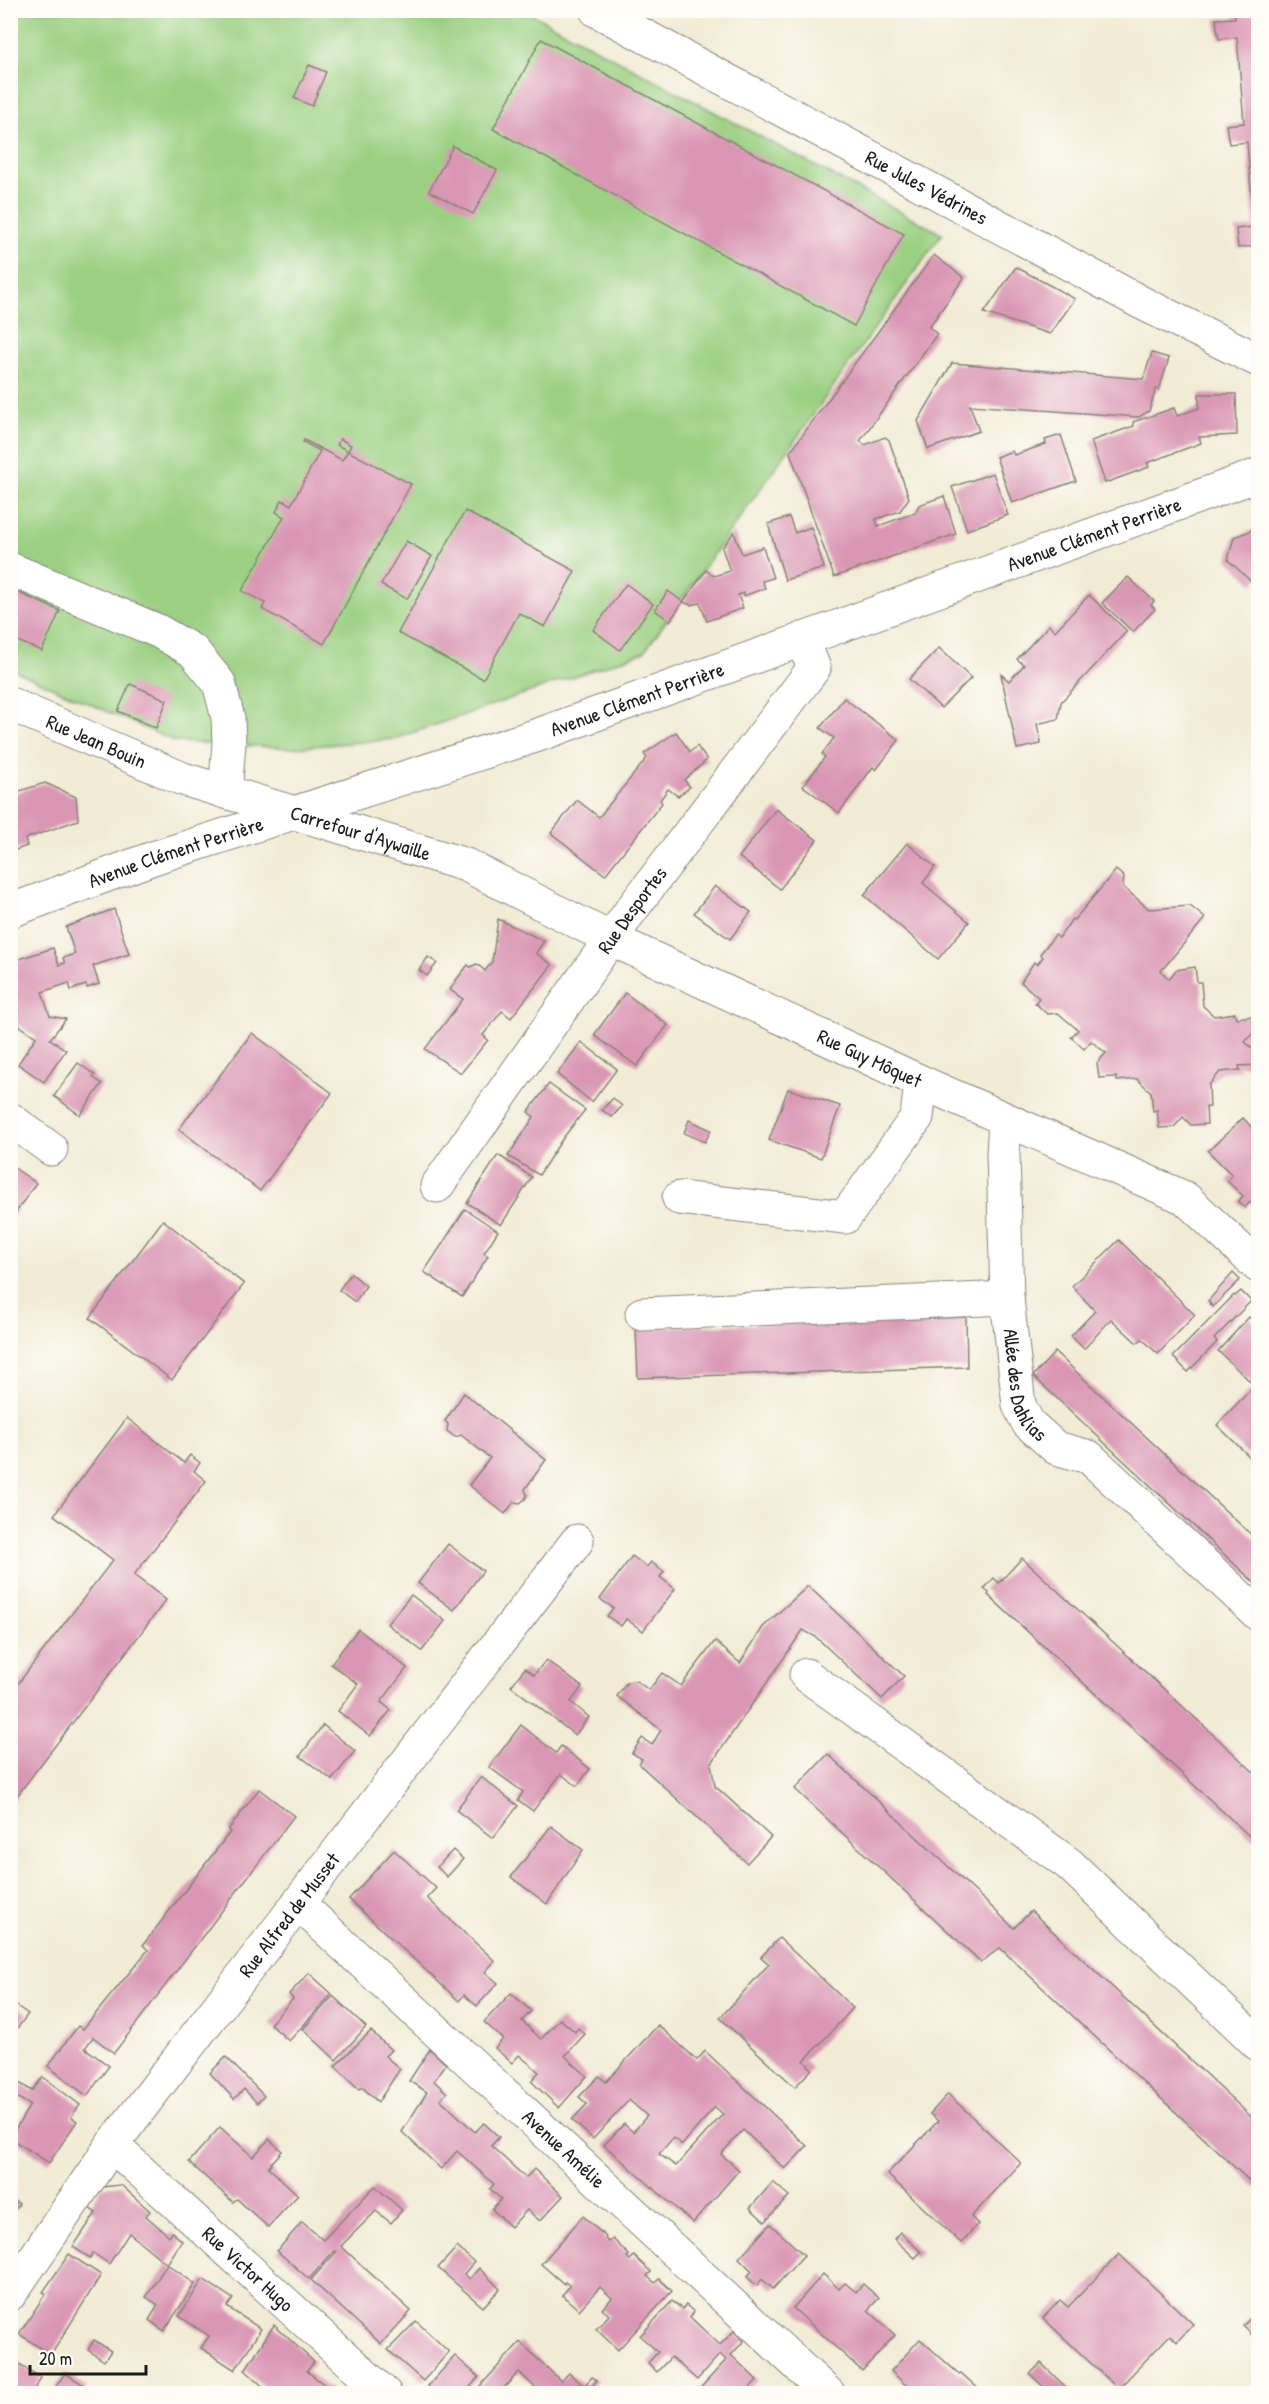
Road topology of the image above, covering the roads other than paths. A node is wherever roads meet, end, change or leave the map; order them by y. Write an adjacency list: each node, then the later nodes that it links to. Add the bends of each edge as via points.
1 (596, 10): 2 (street, Rue Jules Védrines, via 1142,303)
2 (1258, 360)
3 (1258, 476): 5 (street, Avenue Clément Perrière)
4 (10, 569): 8 (street, via 158,632 193,651 219,683 228,718 230,744)
5 (802, 639): 9 (street, Avenue Clément Perrière, via 538,735); 12 (street, Rue Desportes, via 814,668)
6 (10, 704): 7 (street, Rue Jean Bouin)
7 (183, 779): 8 (street, Carrefour d'Aywaille)
8 (225, 792): 9 (street, Carrefour d'Aywaille)
9 (295, 813): 10 (street, Carrefour d'Aywaille); 11 (street, Avenue Clément Perrière, via 153,858)
10 (466, 865): 12 (street, Rue Guy Môquet)
11 (10, 911)
12 (611, 939): 13 (street, Rue Guy Môquet); 17 (street, Rue Desportes)
13 (921, 1082): 15 (street, Rue Guy Môquet); 18 (street, via 917,1117 845,1217)
14 (10, 1119): 16 (street)
15 (1005, 1120): 19 (street, Rue Guy Môquet, via 1185,1198); 20 (street, Allée des Dahlias, via 1002,1154)
16 (51, 1149)
17 (437, 1185)
18 (679, 1198)
19 (1258, 1266)
20 (1007, 1298): 21 (street); 23 (street, Allée des Dahlias, via 1019,1405 1028,1424 1056,1448 1089,1456)
21 (642, 1314)
22 (577, 1541): 25 (street, Rue Alfred de Musset)
23 (1258, 1614)
24 (806, 1675): 26 (street, via 1069,1864)
25 (298, 1903): 27 (street, Rue Alfred de Musset); 30 (street, Avenue Amélie)
26 (1258, 2044)
27 (112, 2145): 28 (street, Rue Alfred de Musset); 29 (street, Rue Victor Hugo)
28 (10, 2294)
29 (385, 2394)
30 (829, 2394)

